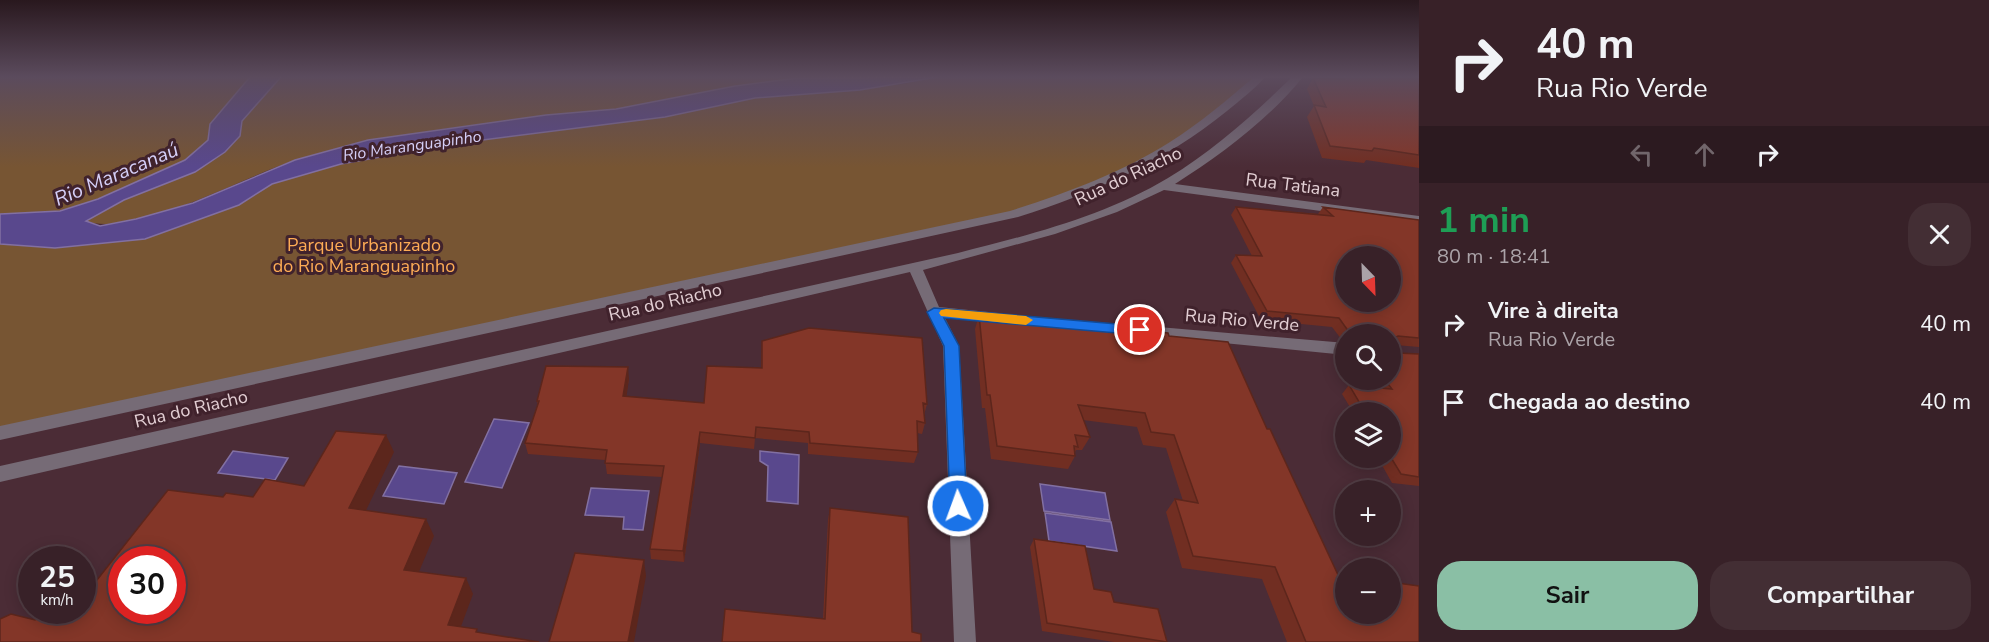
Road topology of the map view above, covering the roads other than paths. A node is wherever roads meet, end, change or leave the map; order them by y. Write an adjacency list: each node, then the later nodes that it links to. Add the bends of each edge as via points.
1 (1224, 107): 10 (street, via 1162,151 1113,178 1013,214)
2 (1266, 107): 3 (street, Rua do Riacho, via 1231,139)
3 (1162, 186): 4 (street, Rua Tatiana); 5 (street, Rua do Riacho, via 1103,213 1030,239)
4 (1419, 219)
5 (914, 267): 6 (street); 11 (street, Rua do Riacho)
6 (934, 312): 7 (street); 12 (street, via 951,346)
7 (1016, 319)
8 (1134, 330): 9 (street, Rua Rio Verde)
9 (1335, 348)
10 (0, 433)
11 (0, 474)
12 (965, 642)

